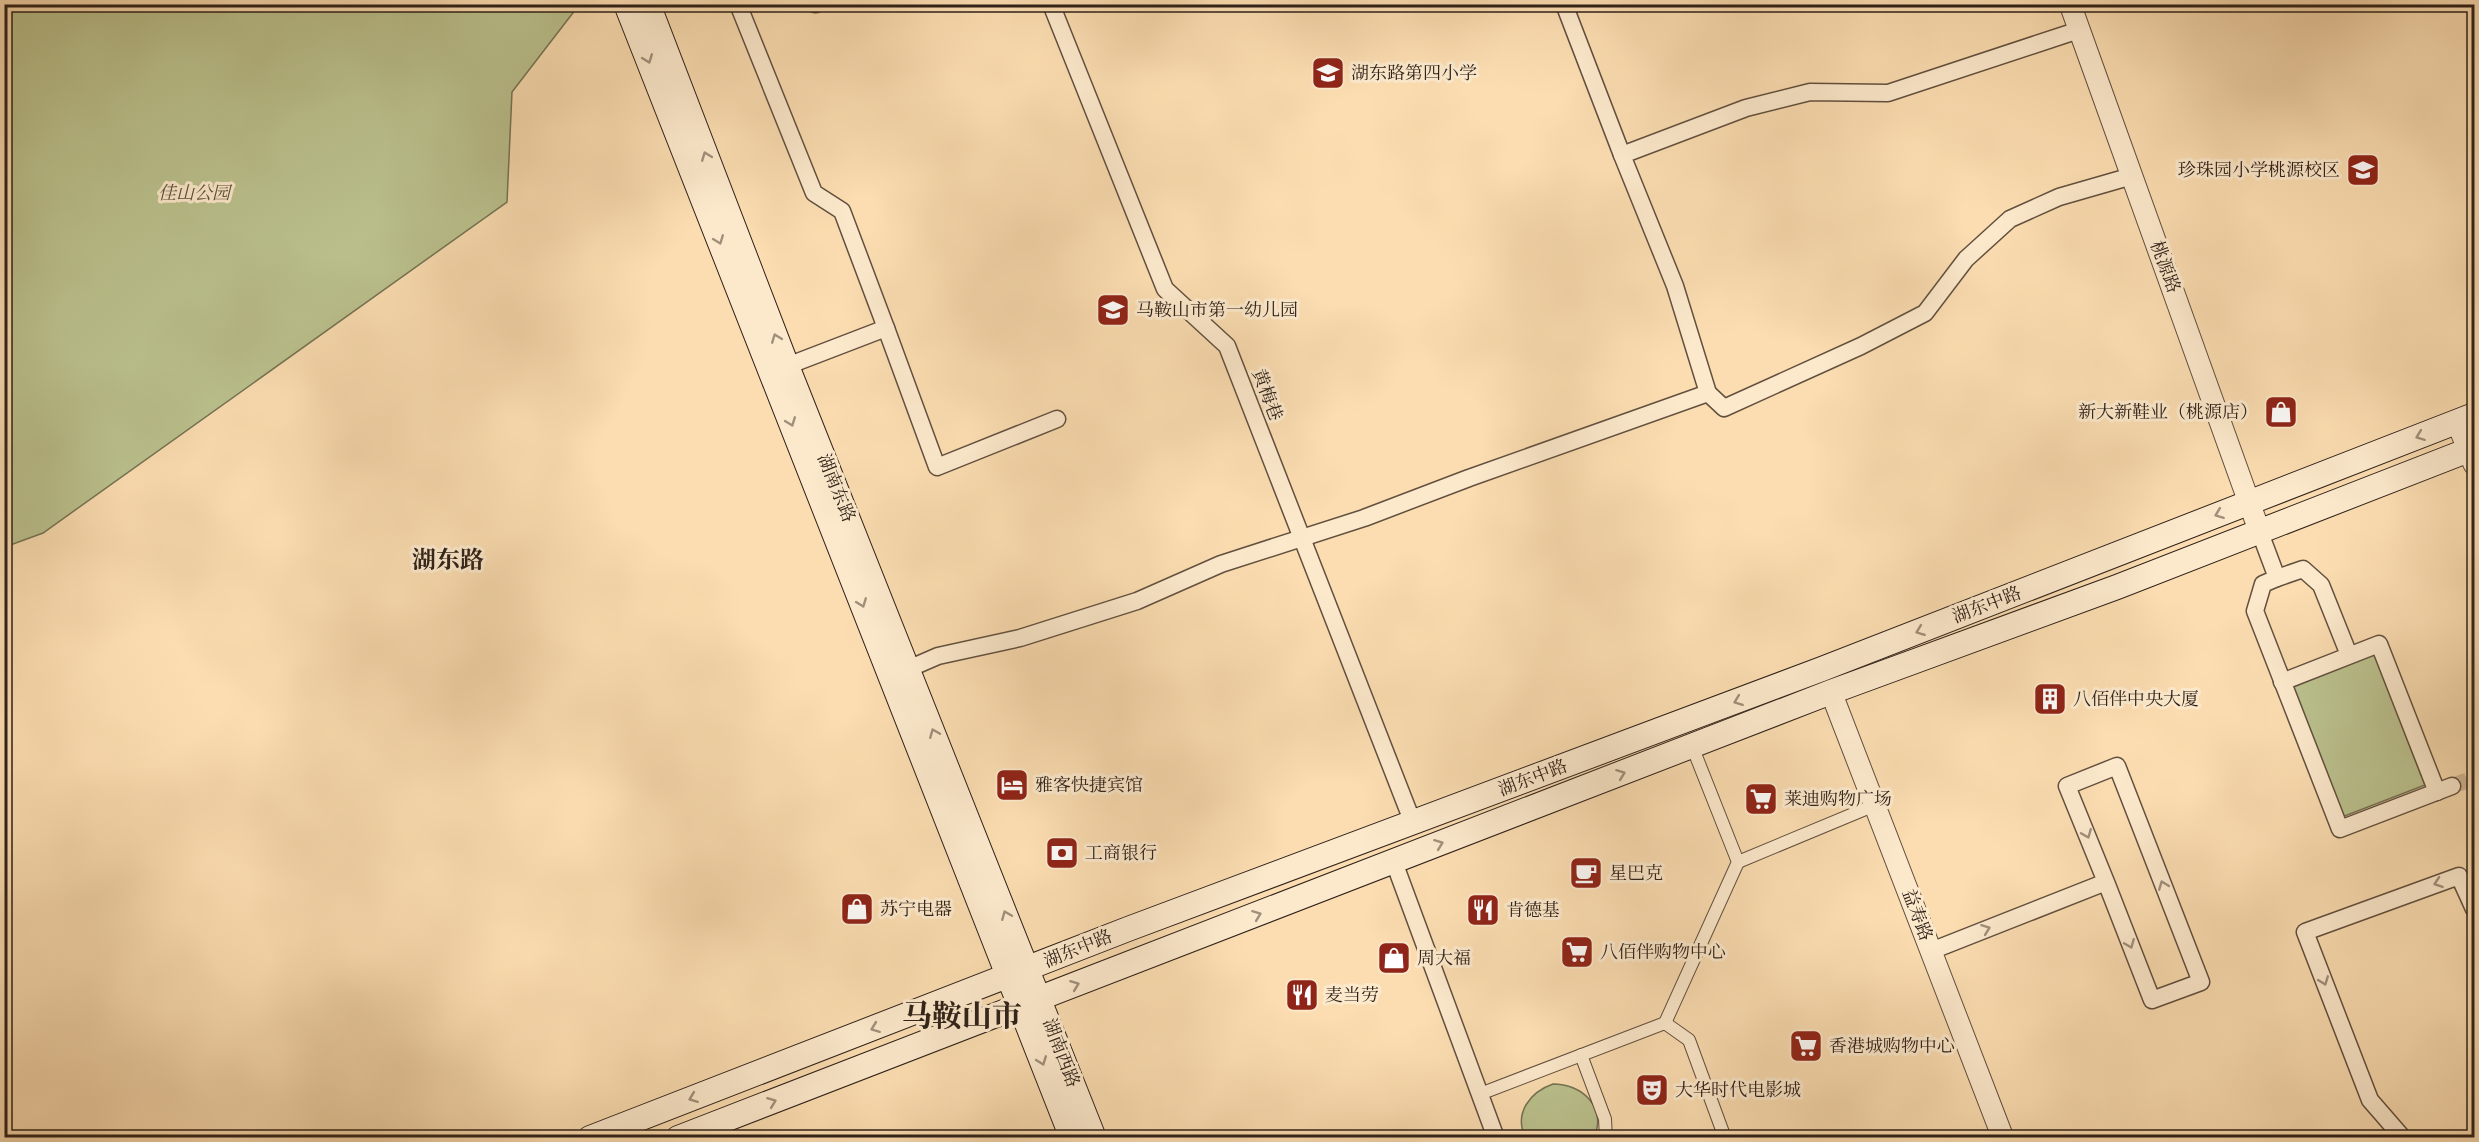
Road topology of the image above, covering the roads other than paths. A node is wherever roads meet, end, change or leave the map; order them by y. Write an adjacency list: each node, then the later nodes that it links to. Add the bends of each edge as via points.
1 (626, 4): 32 (main road, one-way to 32)
2 (738, 4): 10 (street, via 814,193 842,211)
3 (1051, 4): 18 (street, 黄梅巷, via 1165,289 1227,346)
4 (1564, 4): 8 (street)
5 (2070, 4): 7 (street, 桃源路)
6 (654, 6): 11 (main road, 湖南东路, one-way to 6)
7 (2079, 30): 8 (street, via 1888,93 1810,92 1746,108); 9 (street, 桃源路)
8 (1622, 155): 12 (street, via 1675,286)
9 (2132, 176): 12 (street, via 2060,198 2010,219 1966,259 1925,313 1872,341 1724,408); 16 (street, 桃源路)
10 (886, 328): 11 (street); 14 (street, via 937,467)
11 (787, 366): 21 (main road, 湖南东路)
12 (1708, 393): 18 (street)
13 (2466, 418): 15 (street); 16 (main road, 湖东中路, one-way to 16)
14 (1057, 419)
15 (2473, 454): 17 (main road, 湖东中路)
16 (2249, 502): 17 (street, 桃源路); 26 (main road, 湖东中路, one-way to 26)
17 (2259, 530): 19 (street); 23 (main road, 湖东中路, via 2117,587)
18 (1301, 538): 21 (street, via 1221,564 1137,601 1020,638 938,656); 26 (street, 黄梅巷)
19 (2277, 578): 20 (street, via 2303,569 2321,585); 22 (street, via 2263,584 2255,611)
20 (2349, 655): 22 (street); 22 (street, via 2379,644 2445,789 2340,830)
21 (909, 669): 32 (main road, 湖南东路, one-way to 21)
22 (2282, 682)
23 (1831, 692): 24 (main road, 湖东中路); 25 (street, 益寿路)
24 (1692, 746): 27 (main road, 湖东中路, one-way to 24); 28 (street)
25 (1875, 805): 28 (street); 31 (street, 益寿路)
26 (1413, 823): 32 (main road, 湖东中路)
27 (1394, 862): 33 (main road, 湖东中路, one-way to 27); 36 (street)
28 (1738, 862): 34 (street)
29 (2106, 882): 29 (street, one-way to 29, via 2152,1000 2201,982 2117,766 2067,786); 31 (street, one-way to 29)
30 (2475, 909): 45 (street, one-way to 45, via 2459,876 2305,932 2370,1100)
31 (1931, 951): 37 (street, 益寿路)
32 (1018, 973): 33 (main road); 38 (main road, 湖东中路, one-way to 38)
33 (1030, 1003): 39 (main road, 湖东中路, one-way to 33); 40 (main road, 湖南西路, one-way to 40); 41 (main road, 湖南西路)
34 (1665, 1023): 35 (street); 44 (street, via 1689,1040)
35 (1581, 1055): 36 (street); 43 (street, via 1605,1119)
36 (1480, 1094): 42 (street)
37 (1997, 1136)
38 (590, 1137)
39 (678, 1137)
40 (1072, 1137)
41 (1094, 1137)
42 (1496, 1137)
43 (1606, 1137)
44 (1725, 1137)
45 (2403, 1137)

